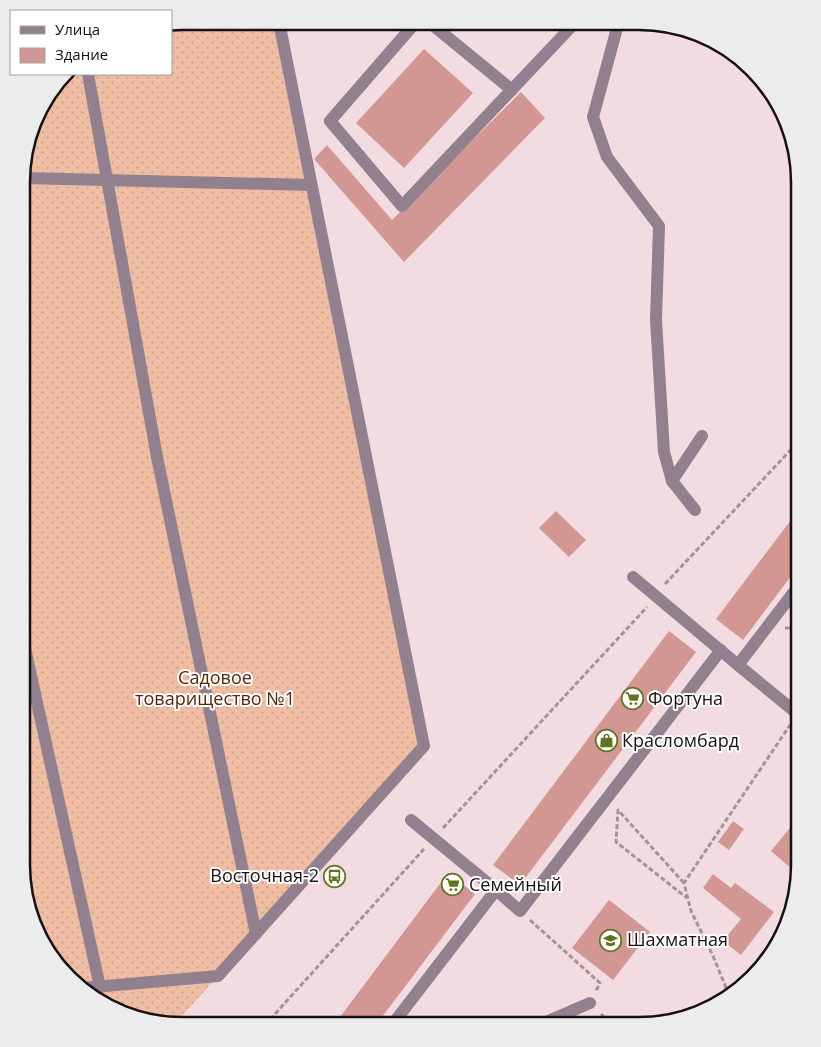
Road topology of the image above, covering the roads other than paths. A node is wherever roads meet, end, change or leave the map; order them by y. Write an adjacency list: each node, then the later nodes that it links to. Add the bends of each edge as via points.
1 (281, 30): 10 (street)
2 (409, 30): 7 (street, via 330,120 402,206)
3 (439, 30): 7 (street)
4 (568, 30): 7 (street)
5 (616, 30): 12 (street, via 593,117 607,157 659,226 656,320 664,452)
6 (88, 75): 9 (street)
7 (512, 90)
8 (30, 178): 9 (street)
9 (108, 180): 10 (street); 22 (street, via 157,457)
10 (312, 185): 22 (street, via 424,746)
11 (702, 436): 12 (street)
12 (672, 481): 13 (street)
13 (695, 510)
14 (633, 577): 16 (street)
15 (791, 596): 17 (street)
16 (721, 650): 17 (street); 21 (street, via 520,911)
17 (738, 665): 19 (street)
18 (30, 671): 24 (street)
19 (791, 708)
20 (411, 820): 21 (street)
21 (496, 890): 26 (street)
22 (256, 934): 24 (street, via 218,976)
23 (92, 987): 24 (street)
24 (100, 987)
25 (590, 1003): 27 (street)
26 (398, 1017)
27 (558, 1017)

